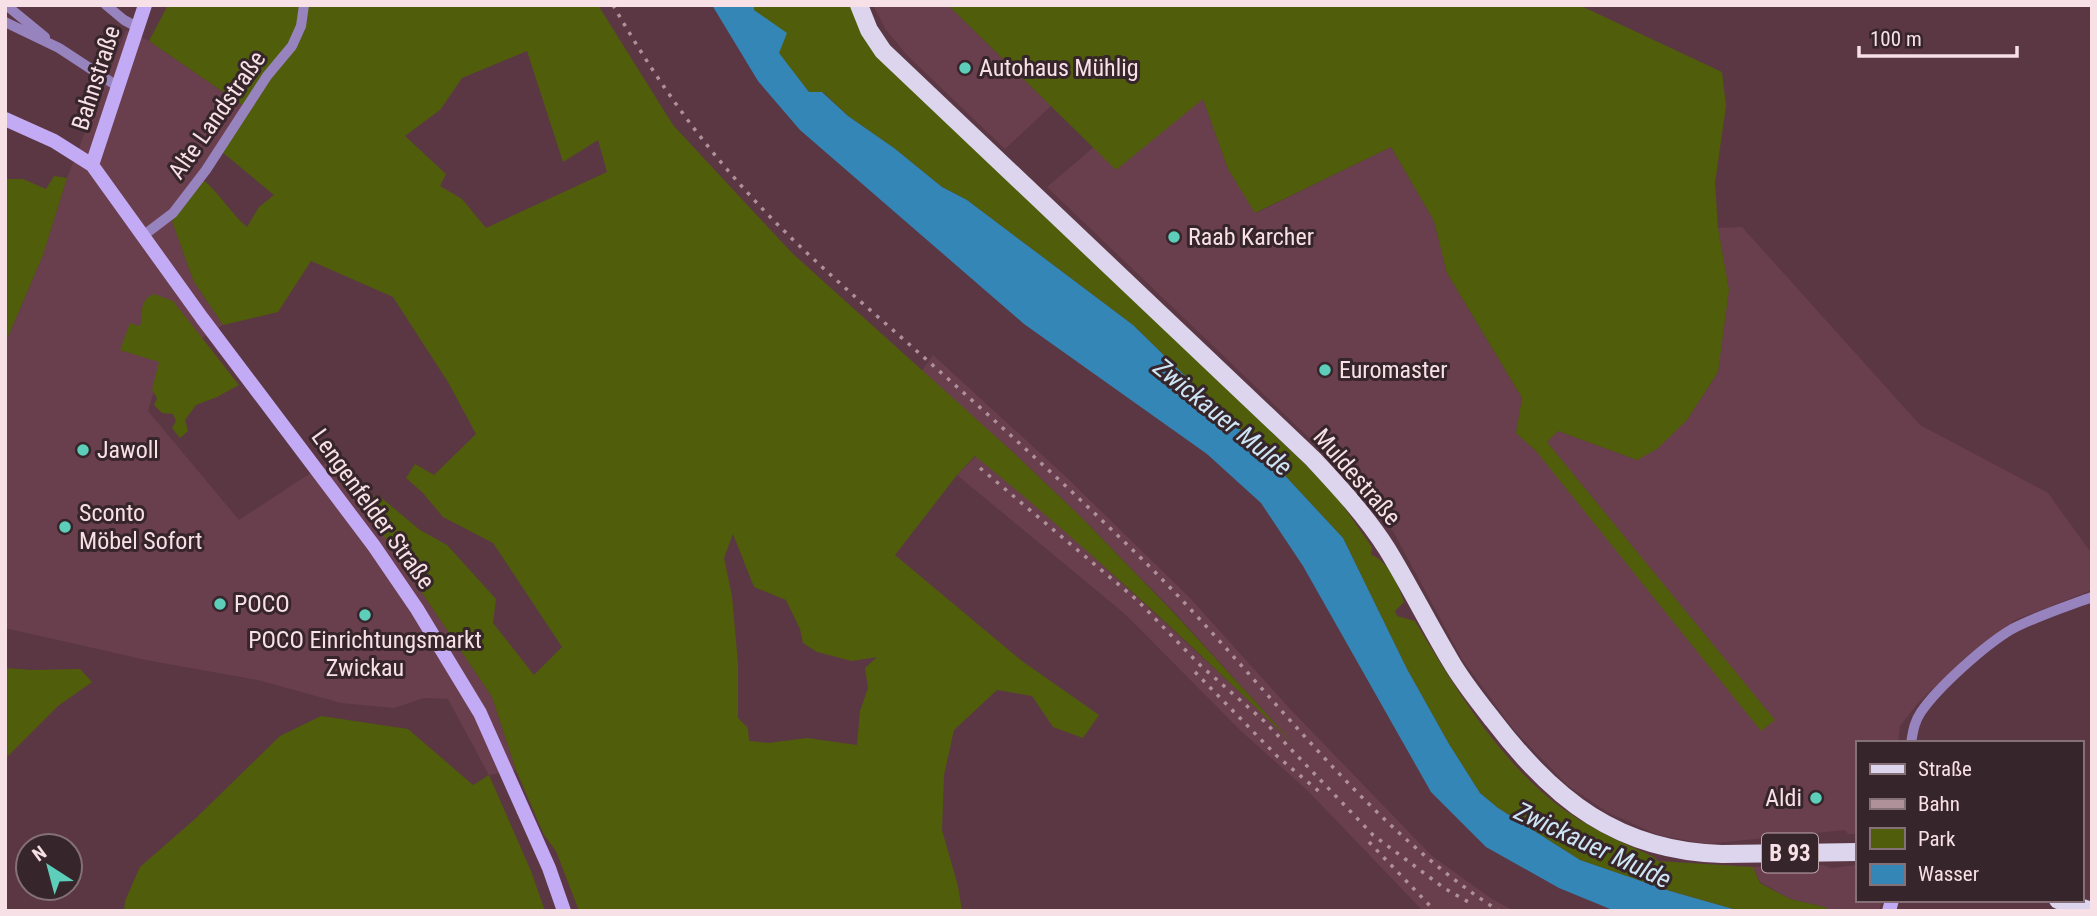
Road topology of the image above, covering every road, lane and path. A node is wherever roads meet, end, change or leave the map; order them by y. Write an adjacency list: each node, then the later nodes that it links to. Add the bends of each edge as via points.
1 (6, 5): 8 (street)
2 (106, 5): 7 (street)
3 (145, 5): 7 (main road, Bahnstraße)
4 (304, 5): 12 (street, Alte Landstraße, via 292,46 206,170 173,213)
5 (859, 5): 15 (main road, Muldestraße / B 93, via 883,51 1346,495 1387,550 1474,695 1514,747 1561,796 1612,828 1666,847 1722,854)
6 (5, 22): 8 (street)
7 (137, 27): 9 (main road, Bahnstraße)
8 (59, 48): 9 (street)
9 (117, 86): 11 (main road, Bahnstraße)
10 (5, 118): 11 (main road)
11 (92, 165): 12 (main road, Lengenfelder Straße)
12 (144, 235): 17 (main road, Lengenfelder Straße, via 418,609 480,713)
13 (2092, 597): 14 (street, via 2029,621 1987,648 1928,703)
14 (1910, 741)
15 (1856, 852)
16 (2064, 902): 18 (main road)
17 (564, 911)
18 (2092, 911)

